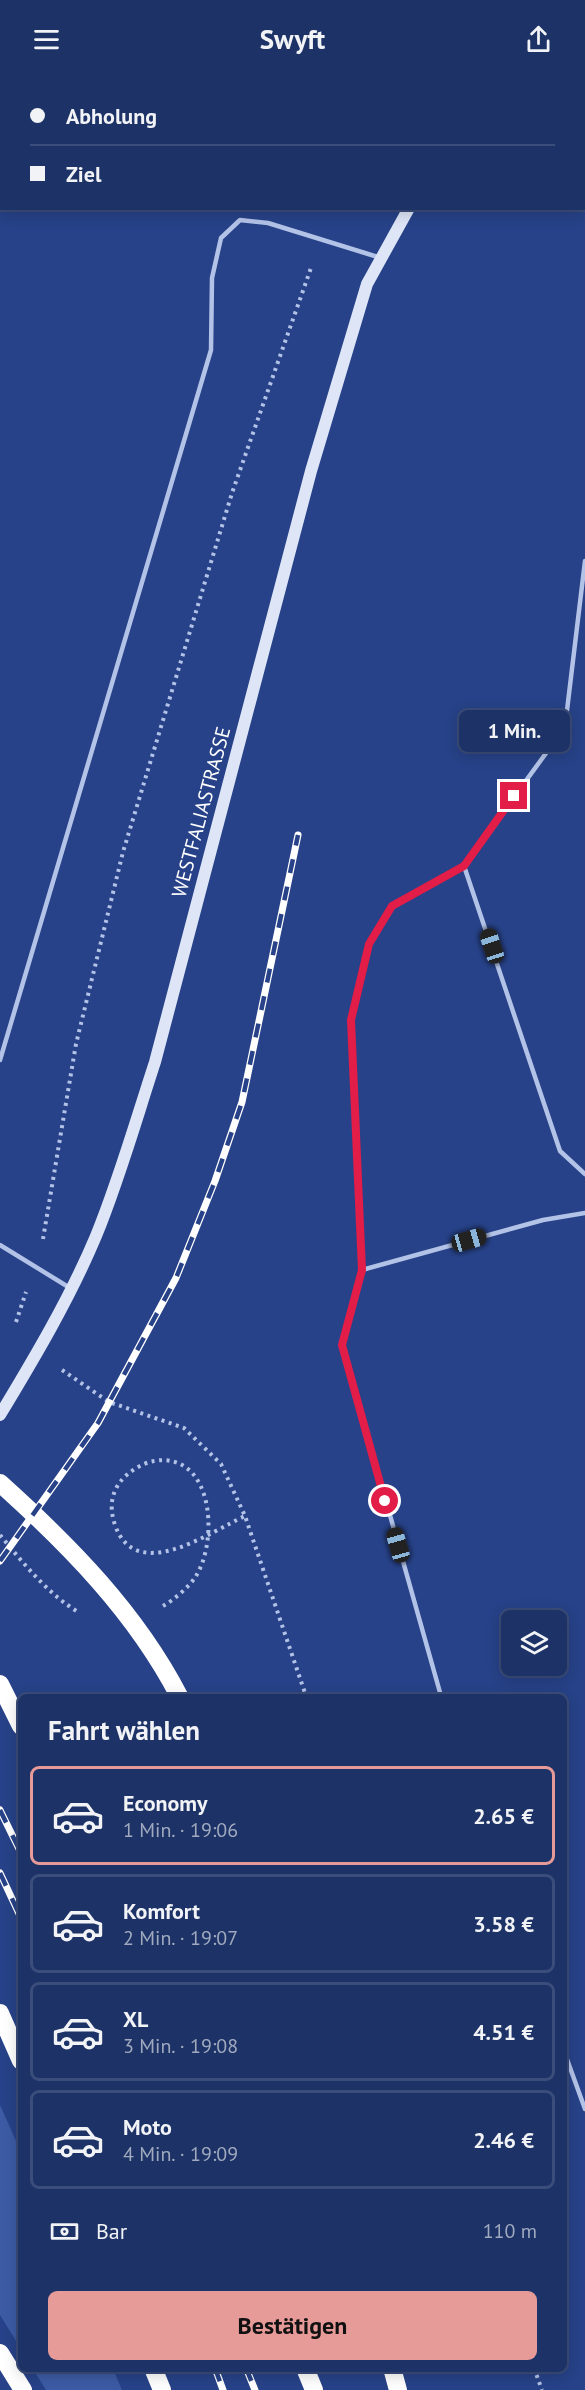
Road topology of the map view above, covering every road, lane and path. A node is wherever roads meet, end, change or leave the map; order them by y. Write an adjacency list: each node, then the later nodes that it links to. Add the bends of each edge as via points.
1 (408, 210): 3 (street, WESTFALIASTRASSE)
2 (321, 240): 3 (lane); 6 (lane, via 268,223 240,220 220,238 212,278 211,350); 10 (path, via 232,494 123,852 76,1044 47,1227)
3 (381, 258): 12 (street, WESTFALIASTRASSE, via 367,284 311,471 155,1062 99,1226)
4 (585, 561): 5 (lane, via 565,727)
5 (464, 866): 7 (lane, via 560,1151); 11 (lane, via 392,906 369,944 351,1020)
6 (0, 1060)
7 (585, 1174)
8 (585, 1213): 11 (lane, via 543,1220)
9 (0, 1245): 10 (lane)
10 (34, 1266): 12 (lane); 13 (path, via 12,1333)
11 (362, 1270): 23 (lane, via 342,1345)
12 (70, 1288): 13 (street, WESTFALIASTRASSE)
13 (38, 1353): 14 (street, WESTFALIASTRASSE); 16 (path, via 109,1402 184,1428 221,1464)
14 (0, 1414)
15 (0, 1483): 21 (highway, via 35,1514 117,1602 164,1666)
16 (245, 1516): 18 (path, via 197,1540 161,1555 146,1553 132,1546 117,1529 112,1515 115,1490 124,1478 148,1462 172,1461 192,1474 205,1498 209,1514 209,1538 204,1556 196,1576); 22 (path)
17 (0, 1535): 19 (path, via 62,1602)
18 (161, 1608)
19 (87, 1615)
20 (0, 1684): 24 (highway)
21 (178, 1694)
22 (305, 1694)
23 (440, 1694)
24 (18, 1720)
25 (0, 2013): 26 (highway)
26 (18, 2054)
27 (567, 2058): 28 (lane)
28 (585, 2109)
29 (0, 2353): 34 (highway)
30 (155, 2372): 35 (highway)
31 (307, 2372): 36 (highway)
32 (393, 2372): 37 (highway)
33 (535, 2372): 38 (path)
34 (23, 2390)
35 (162, 2390)
36 (314, 2390)
37 (398, 2390)
38 (542, 2390)

